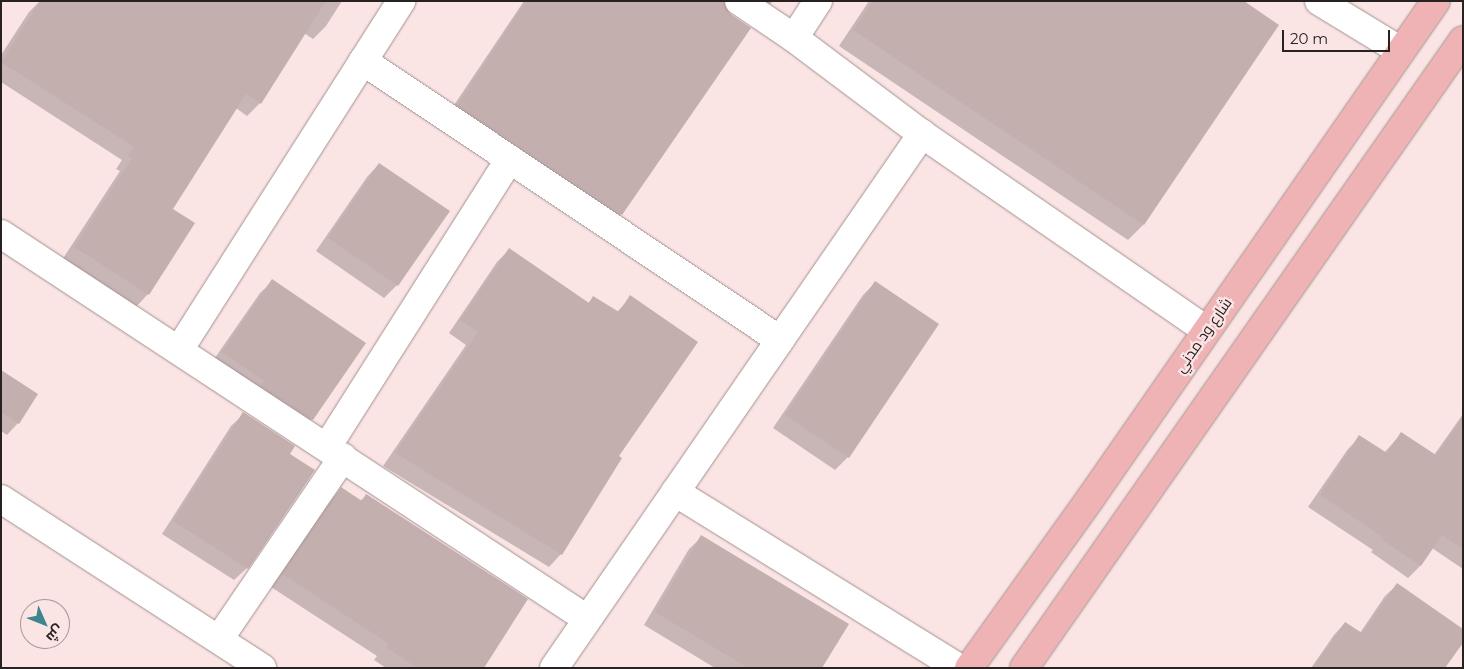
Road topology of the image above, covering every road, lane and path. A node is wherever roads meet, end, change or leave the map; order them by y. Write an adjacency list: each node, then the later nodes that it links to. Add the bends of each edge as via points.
1 (401, 1): 9 (street)
2 (739, 1): 6 (street)
3 (818, 1): 6 (street)
4 (1319, 1): 8 (street)
5 (1436, 1): 8 (highway, شارع ود مدني)
6 (794, 38): 10 (street)
7 (1463, 40): 25 (highway)
8 (1401, 51): 13 (highway, شارع ود مدني)
9 (363, 61): 11 (street); 15 (street)
10 (922, 134): 13 (street); 14 (street)
11 (510, 159): 14 (street); 16 (street)
12 (1, 234): 15 (street)
13 (1206, 330): 24 (highway, شارع ود مدني)
14 (780, 340): 17 (street)
15 (179, 350): 16 (street)
16 (335, 452): 19 (street); 20 (street)
17 (675, 492): 19 (street); 23 (street)
18 (1, 498): 20 (street)
19 (587, 619): 22 (street)
20 (219, 639): 21 (street)
21 (262, 668)
22 (554, 668)
23 (958, 668)
24 (969, 668)
25 (1024, 668)

